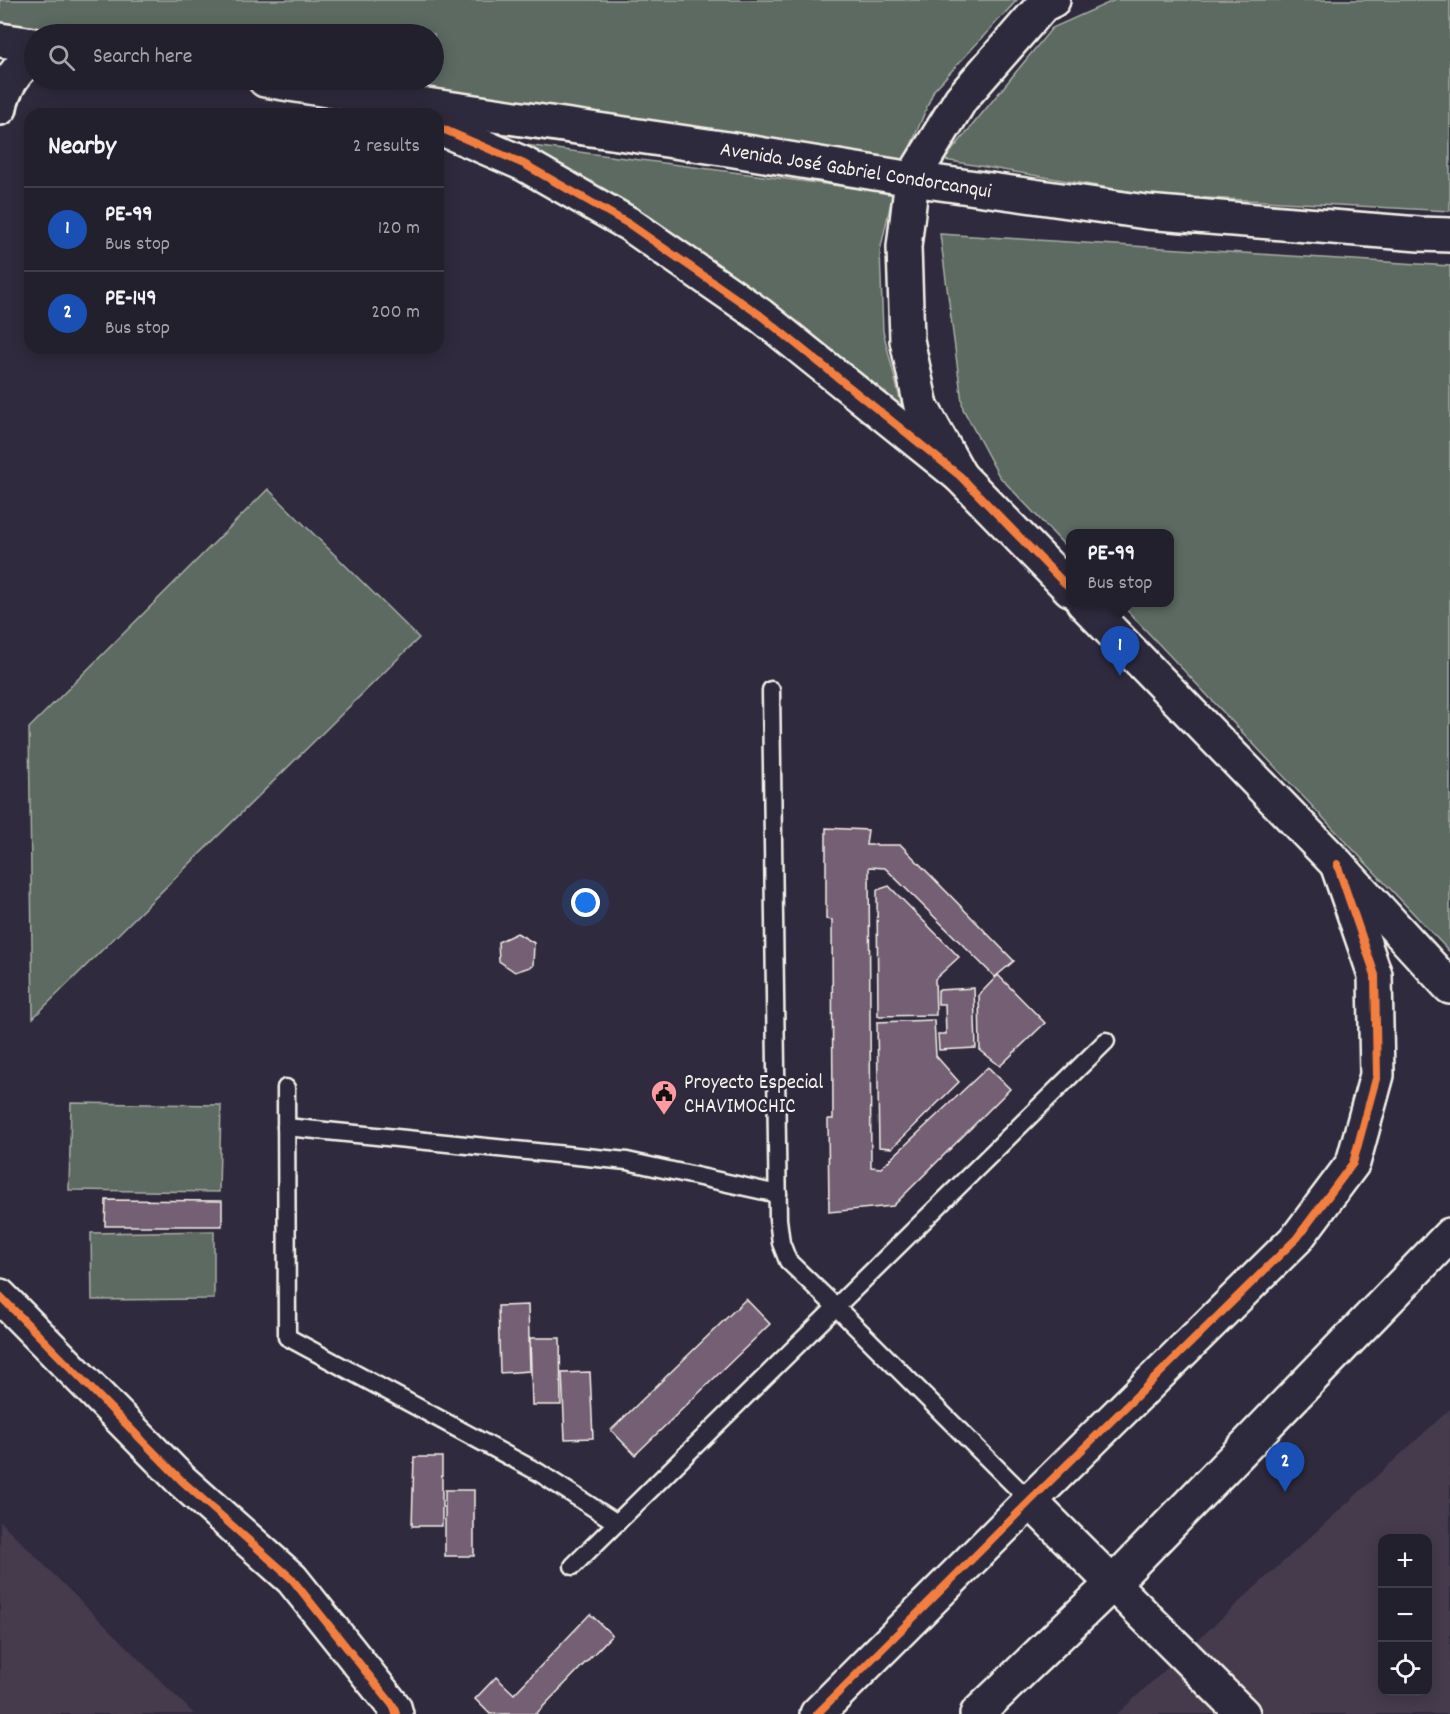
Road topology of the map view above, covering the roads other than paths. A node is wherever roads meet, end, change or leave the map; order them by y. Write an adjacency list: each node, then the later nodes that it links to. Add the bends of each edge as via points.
1 (1053, 0): 10 (main road, via 1043,5 961,99)
2 (0, 40): 3 (main road)
3 (24, 44)
4 (24, 66): 7 (main road)
5 (327, 90): 6 (main road, Avenida José Gabriel Condorcanqui)
6 (364, 96): 8 (main road); 10 (main road, Avenida José Gabriel Condorcanqui, via 728,148)
7 (1, 99)
8 (392, 108)
9 (444, 130): 12 (main road, via 524,164 629,224 760,315)
10 (912, 179): 11 (main road, Avenida José Gabriel Condorcanqui, via 1146,212); 12 (main road, via 904,247 907,340 921,406)
11 (1450, 235)
12 (960, 476): 13 (main road)
13 (1066, 585)
14 (1087, 607): 16 (main road)
15 (771, 690): 21 (lane)
16 (1337, 864): 17 (main road); 25 (main road, via 1375,975 1377,1075 1353,1163 1298,1238)
17 (1450, 987)
18 (1106, 1041): 24 (lane)
19 (286, 1088): 20 (lane)
20 (286, 1127): 21 (lane, via 627,1161); 26 (lane, via 287,1337 538,1472)
21 (777, 1194): 24 (lane, via 781,1243 788,1261)
22 (1447, 1239): 28 (main road)
23 (0, 1296): 29 (main road, via 182,1481 292,1579)
24 (836, 1306): 25 (lane); 26 (lane)
25 (1030, 1501): 28 (main road); 30 (main road)
26 (617, 1523): 27 (lane)
27 (573, 1566)
28 (1112, 1584): 31 (main road); 32 (main road)
29 (396, 1714)
30 (817, 1714)
31 (977, 1714)
32 (1243, 1714)

